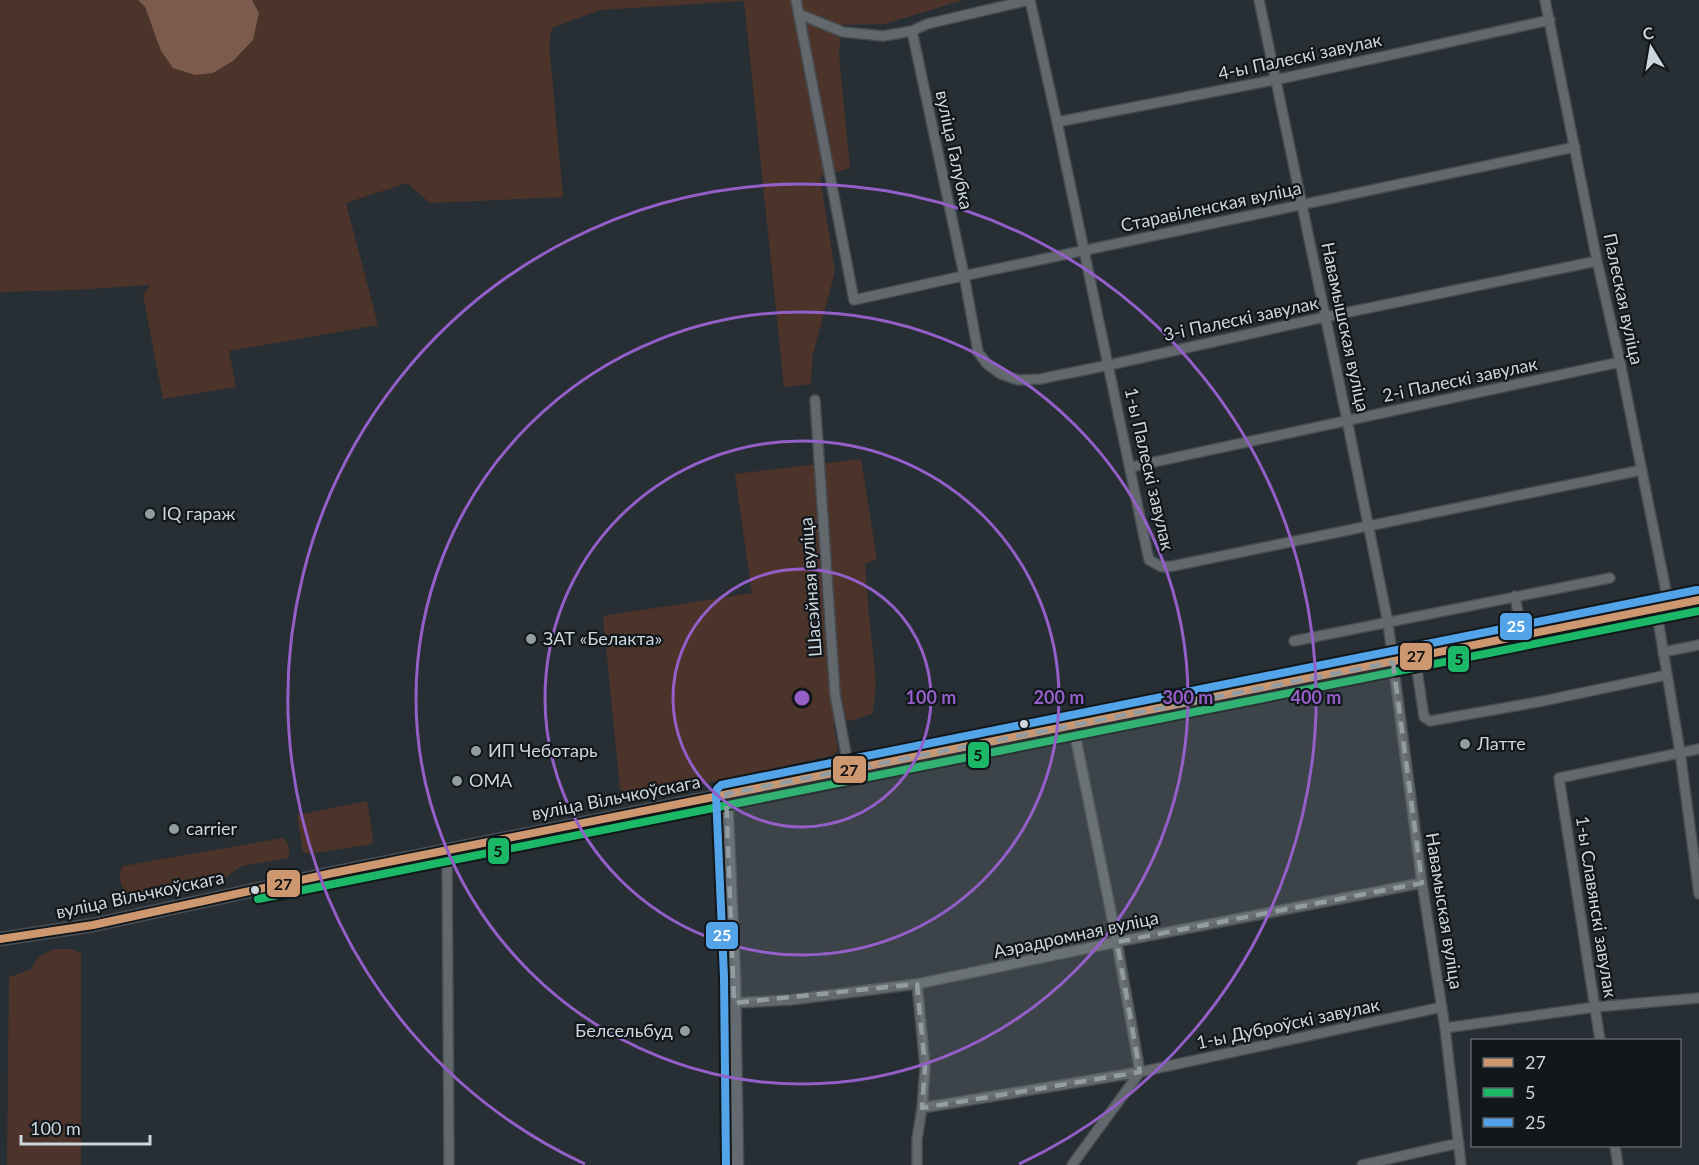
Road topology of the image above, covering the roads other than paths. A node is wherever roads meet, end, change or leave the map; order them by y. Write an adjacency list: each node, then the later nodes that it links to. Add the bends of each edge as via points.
1 (796, 0): 5 (street)
2 (1030, 0): 7 (street); 9 (street, 1-ы Палескі завулак)
3 (1260, 0): 8 (street, Навамышская вуліца)
4 (1545, 0): 6 (street, Палеская вуліца)
5 (799, 14): 7 (street, via 843,33 883,36); 14 (street, Старавіленская вуліца, via 854,300)
6 (1550, 20): 8 (street, 4-ы Палескі завулак); 10 (street, Палеская вуліца)
7 (912, 31): 14 (street, вуліца Галубка)
8 (1276, 79): 9 (street, 4-ы Палескі завулак); 11 (street, Навамышская вуліца)
9 (1057, 122): 12 (street, 1-ы Палескі завулак)
10 (1575, 147): 11 (street, Старавіленская вуліца); 13 (street, Палеская вуліца)
11 (1303, 204): 12 (street, Старавіленская вуліца); 15 (street, Навамышская вуліца)
12 (1084, 250): 14 (street, Старавіленская вуліца); 17 (street, 1-ы Палескі завулак)
13 (1597, 261): 15 (street, 3-і Палескі завулак); 16 (street, Палеская вуліца)
14 (964, 275): 17 (street, 3-і Палескі завулак, via 978,352 1001,374 1018,380 1040,379)
15 (1325, 317): 17 (street, 3-і Палескі завулак); 19 (street, Навамышская вуліца)
16 (1620, 362): 19 (street, 2-і Палескі завулак); 21 (street, Палеская вуліца)
17 (1109, 366): 20 (street, 1-ы Палескі завулак)
18 (815, 400): 38 (street, Шасэйная вуліца, via 835,694)
19 (1347, 420): 20 (street, 2-і Палескі завулак); 22 (street, Навамышская вуліца)
20 (1131, 467): 22 (street, 1-ы Палескі завулак, via 1149,560 1162,567)
21 (1642, 470): 22 (street, 1-ы Палескі завулак); 26 (street, Палеская вуліца)
22 (1368, 526): 27 (street, Навамышская вуліца)
23 (1610, 578): 24 (street)
24 (1515, 596): 27 (street); 28 (street)
25 (1699, 600): 26 (main road, вуліца Вільчкоўскага)
26 (1663, 607): 28 (main road, вуліца Вільчкоўскага); 31 (street, Палеская вуліца)
27 (1388, 623): 29 (street); 33 (street, Навамышская вуліца)
28 (1522, 635): 32 (main road, вуліца Вільчкоўскага)
29 (1294, 641)
30 (1699, 645): 31 (street)
31 (1663, 652): 34 (street, Палеская вуліца)
32 (1415, 657): 33 (main road, вуліца Вільчкоўскага); 34 (street, via 1424,717 1430,721)
33 (1393, 662): 35 (main road, вуліца Вільчкоўскага); 41 (street, Навамыская вуліца)
34 (1667, 675): 37 (street, Палеская вуліца)
35 (1073, 725): 38 (main road, вуліца Вільчкоўскага); 44 (street)
36 (1699, 749): 37 (street)
37 (1680, 752): 42 (street, Палеская вуліца); 49 (street, 1-ы Славянскі завулак, via 1559,778)
38 (849, 770): 39 (main road, вуліца Вільчкоўскага)
39 (726, 794): 40 (main road, вуліца Вільчкоўскага); 47 (main road)
40 (447, 850): 43 (main road, вуліца Вільчкоўскага, via 93,925); 56 (street)
41 (1422, 883): 44 (street, Аэрадромная вуліца); 48 (street, Навамыская вуліца)
42 (1699, 894)
43 (0, 939)
44 (1117, 942): 45 (street, Аэрадромная вуліца); 52 (street)
45 (917, 984): 47 (street, Аэрадромная вуліца); 53 (street, via 925,1067)
46 (1699, 998): 49 (street)
47 (734, 1003): 57 (main road)
48 (1442, 1007): 50 (street, Навамыская вуліца); 52 (street, 1-ы Дуброўскі завулак)
49 (1595, 1007): 50 (street); 51 (street, 1-ы Славянскі завулак)
50 (1445, 1028): 54 (street, Навамыская вуліца)
51 (1600, 1039)
52 (1140, 1072): 53 (street, 1-ы Дуброўскі завулак); 59 (street)
53 (922, 1108): 58 (street)
54 (1459, 1143): 60 (street); 61 (street, Навамыская вуліца)
55 (1615, 1147): 62 (street)
56 (449, 1165)
57 (737, 1165)
58 (917, 1165)
59 (1072, 1165)
60 (1362, 1165)
61 (1461, 1165)
62 (1618, 1165)

